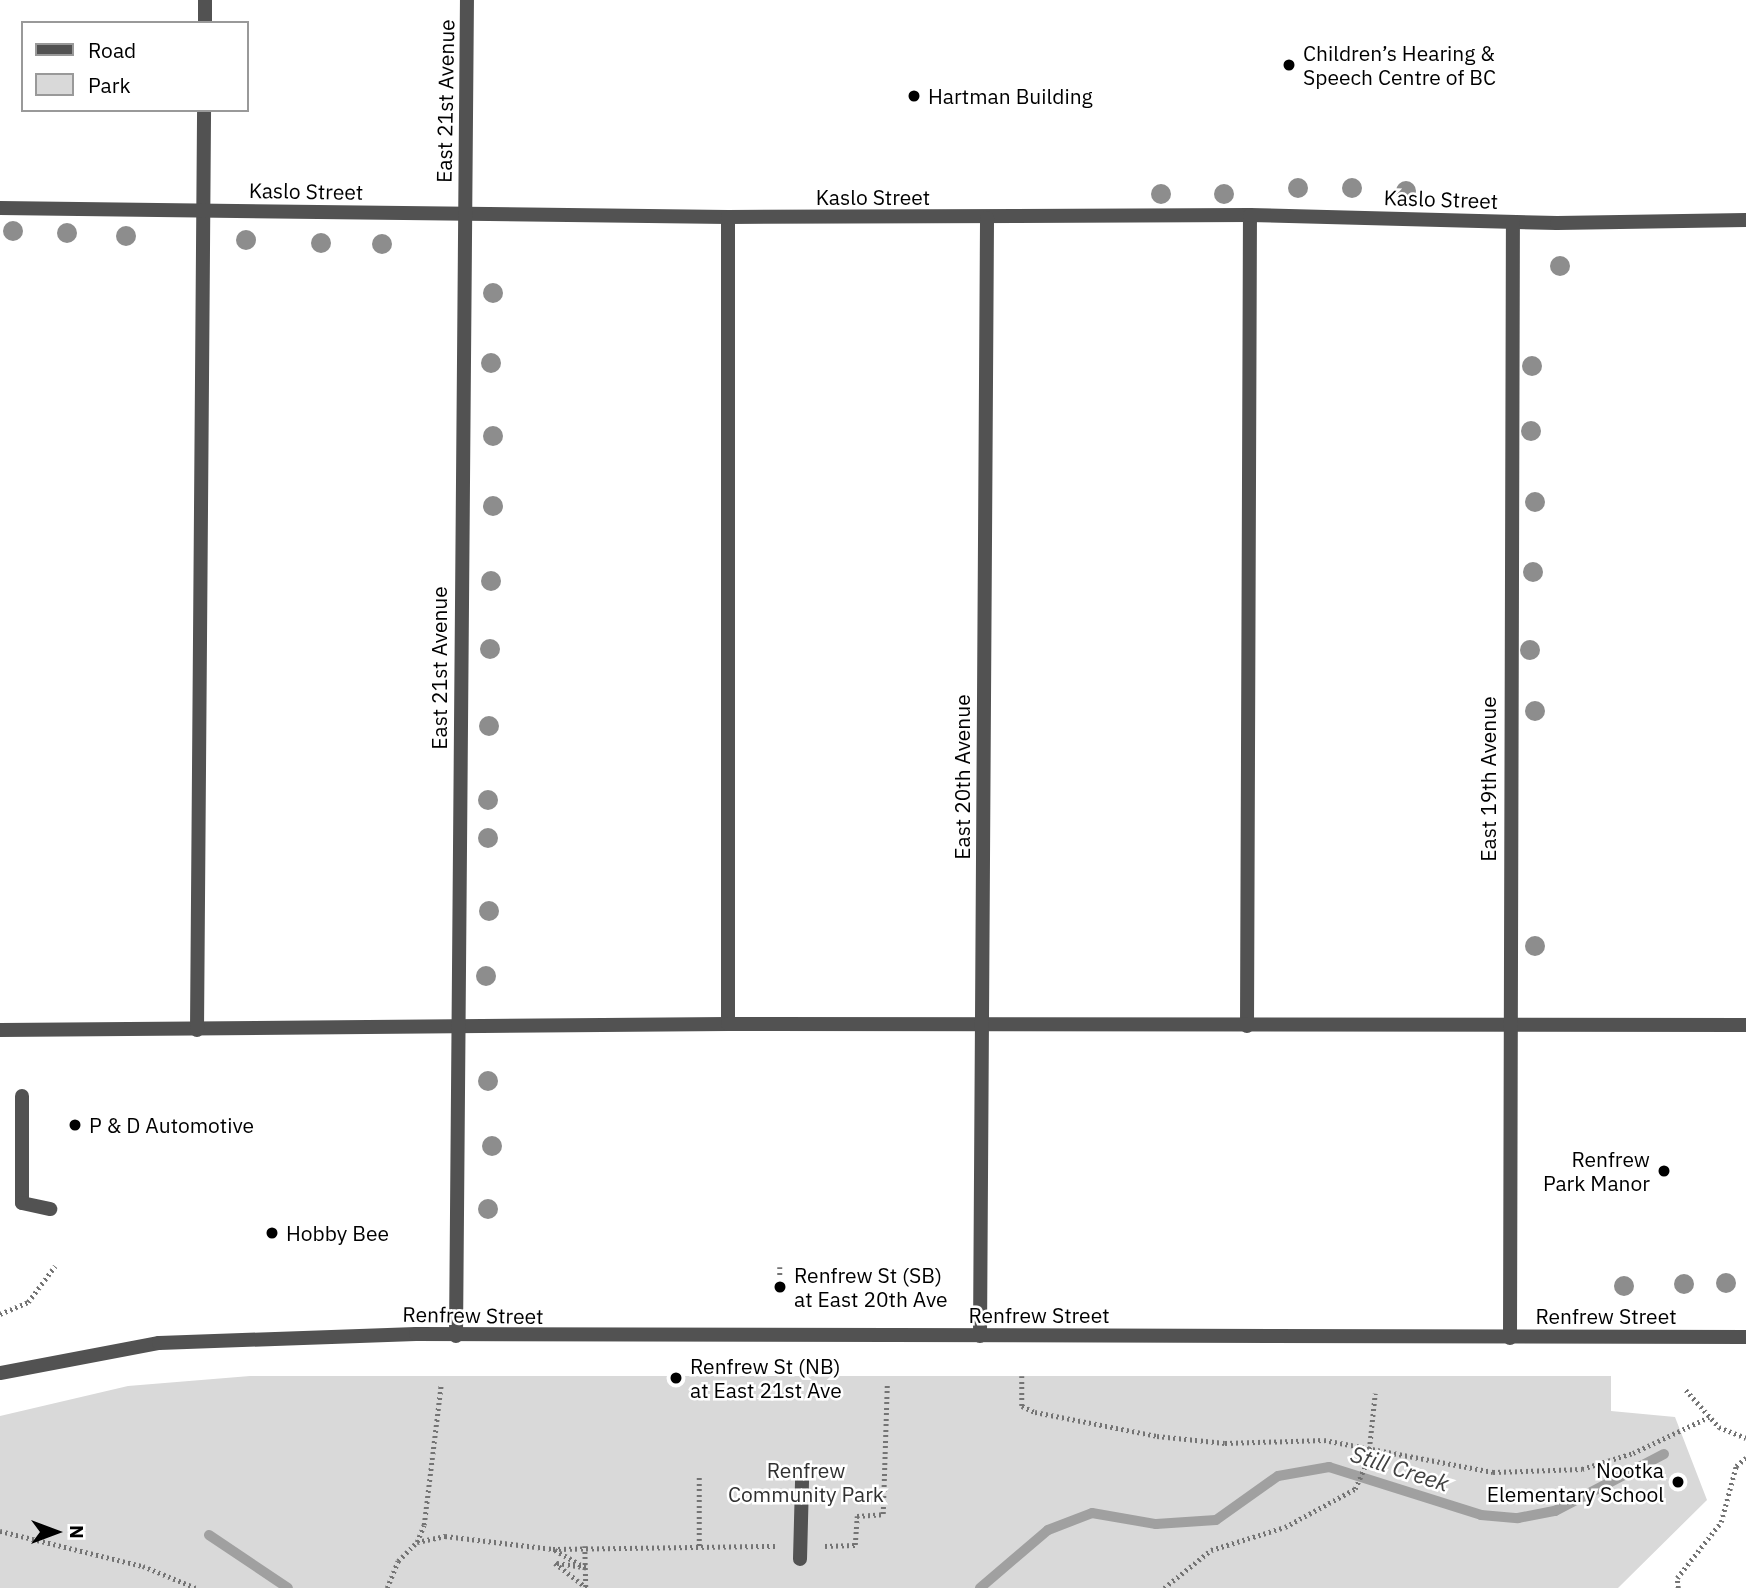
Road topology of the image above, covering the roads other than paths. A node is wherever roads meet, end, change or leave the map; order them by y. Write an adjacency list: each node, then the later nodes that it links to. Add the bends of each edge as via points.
1 (205, 0): 3 (street)
2 (467, 0): 7 (street, East 21st Avenue)
3 (205, 21)
4 (204, 112): 6 (street)
5 (0, 208): 6 (street, Kaslo Street)
6 (203, 211): 7 (street, Kaslo Street); 20 (street)
7 (464, 215): 9 (street, Kaslo Street); 18 (street, East 21st Avenue)
8 (1250, 215): 10 (street, Kaslo Street); 12 (street, Kaslo Street); 16 (street)
9 (728, 218): 10 (street, Kaslo Street); 13 (street)
10 (987, 218): 14 (street, East 20th Avenue)
11 (1746, 220): 12 (street, Kaslo Street)
12 (1513, 222): 17 (street, East 19th Avenue)
13 (728, 1024): 14 (street); 18 (street)
14 (982, 1024): 16 (street); 24 (street, East 20th Avenue)
15 (1746, 1025): 17 (street)
16 (1247, 1026): 17 (street)
17 (1507, 1026): 26 (street, East 19th Avenue)
18 (457, 1027): 20 (street); 23 (street, East 21st Avenue)
19 (0, 1030): 20 (street)
20 (197, 1030)
21 (22, 1096): 22 (street, via 22,1203)
22 (50, 1209)
23 (456, 1336): 24 (street, Renfrew Street); 27 (street, Renfrew Street, via 159,1343)
24 (980, 1336): 26 (street, Renfrew Street)
25 (1746, 1337): 26 (street, Renfrew Street)
26 (1510, 1338)
27 (0, 1373)
28 (802, 1480): 29 (street)
29 (800, 1553)

